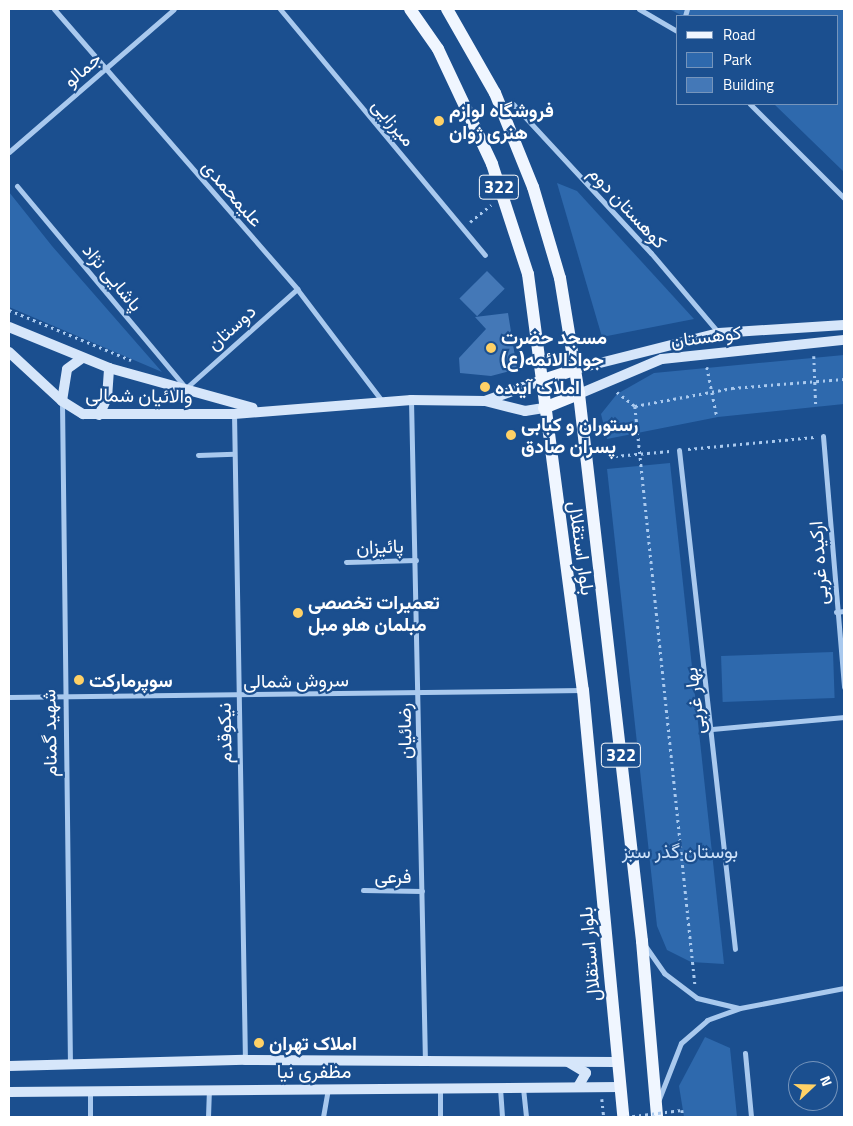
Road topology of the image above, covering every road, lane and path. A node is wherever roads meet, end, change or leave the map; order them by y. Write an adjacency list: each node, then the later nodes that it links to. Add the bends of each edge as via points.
1 (54, 9): 8 (street, علیمحمدی)
2 (174, 9): 8 (street, جمالو)
3 (280, 9): 15 (street, میرزایی)
4 (410, 9): 13 (main road, بلوار استقلال / 322, via 438,49)
5 (447, 9): 30 (main road, بلوار استقلال / 322, via 495,94 533,187 560,278)
6 (639, 9): 7 (street)
7 (676, 30)
8 (106, 68): 11 (street, جمالو); 17 (street, علیمحمدی)
9 (513, 104): 21 (street, کوهستان دوم, via 651,253)
10 (751, 105): 14 (street)
11 (9, 152)
12 (17, 186): 35 (street, پاشایی نژاد)
13 (502, 196): 15 (path); 32 (main road, بلوار استقلال / 322, via 528,274)
14 (844, 198)
15 (463, 228): 16 (street, میرزایی)
16 (485, 255)
17 (297, 289): 35 (street, دوستان); 40 (street, علیمحمدی)
18 (9, 310): 28 (path)
19 (844, 325): 21 (main road, کوهستان)
20 (9, 327): 27 (main road, والائیان شمالی)
21 (718, 332): 24 (main road); 30 (main road, کوهستان)
22 (844, 340): 23 (main road, کوهستان)
23 (814, 341): 24 (main road, کوهستان); 33 (path)
24 (730, 349): 26 (main road, کوهستان)
25 (9, 352): 39 (main road, والائیان شمالی)
26 (704, 352): 34 (main road, کوهستان, via 662,359); 36 (path)
27 (82, 358): 29 (main road, والائیان شمالی); 39 (main road, via 67,370)
28 (133, 361)
29 (109, 368): 35 (main road, والائیان شمالی); 46 (main road, via 107,398)
30 (576, 369): 32 (main road); 37 (main road, بلوار استقلال / 322)
31 (844, 379): 33 (path)
32 (540, 381): 41 (main road, والائیان شمالی); 44 (main road, بلوار استقلال / 322)
33 (814, 381): 36 (path); 43 (path)
34 (604, 382): 37 (main road, کوهستان); 42 (path)
35 (186, 388): 45 (main road, والائیان شمالی)
36 (713, 392): 42 (path); 47 (path)
37 (579, 394): 44 (main road); 68 (main road, بلوار استقلال / 322)
38 (410, 400): 40 (main road, والائیان شمالی); 41 (main road, والائیان شمالی); 54 (street, رضائیان)
39 (62, 401): 46 (main road, والائیان شمالی, via 83,414); 63 (street, شهید گمنام)
40 (383, 402): 45 (main road, والائیان شمالی)
41 (485, 402): 44 (main road, والائیان شمالی, via 507,409)
42 (635, 406): 51 (path)
43 (816, 407)
44 (544, 408): 59 (main road, بلوار استقلال / 322)
45 (234, 409): 46 (main road, والائیان شمالی); 50 (street, نیکوقدم)
46 (99, 415)
47 (718, 417)
48 (823, 436): 49 (path); 57 (street, ارکیده غربی)
49 (679, 450): 51 (path); 65 (street, بهار غربی)
50 (234, 454): 52 (street); 61 (street, نیکوقدم)
51 (637, 454): 53 (path); 71 (path)
52 (198, 455)
53 (615, 456)
54 (416, 560): 55 (street, پائیزان); 60 (street, رضائیان)
55 (346, 562)
56 (844, 611): 57 (street)
57 (836, 612): 58 (street, ارکیده غربی)
58 (844, 687)
59 (583, 690): 60 (street, سروش شمالی); 77 (main road, بلوار استقلال / 322)
60 (418, 693): 61 (street, سروش شمالی); 67 (street, رضائیان)
61 (239, 696): 63 (street, سروش شمالی); 74 (street, نیکوقدم)
62 (9, 697): 63 (street, سروش شمالی)
63 (63, 698): 78 (street, شهید گمنام)
64 (844, 717): 65 (street)
65 (712, 729): 69 (street, بهار غربی)
66 (363, 890): 67 (street, فرعی)
67 (422, 891): 75 (street, رضائیان)
68 (642, 941): 71 (street, via 664,973); 90 (main road, بلوار استقلال / 322)
69 (735, 949)
70 (844, 988): 72 (street)
71 (697, 998): 72 (street)
72 (740, 1008): 90 (street, via 707,1020 681,1043)
73 (745, 1053): 100 (street)
74 (245, 1060): 75 (main road, مظفری نیا); 78 (main road, مظفری نیا)
75 (425, 1061): 76 (main road, مظفری نیا)
76 (566, 1062): 77 (main road, مظفری نیا); 85 (main road, via 586,1073)
77 (618, 1062): 81 (main road, بلوار استقلال / 322)
78 (70, 1064): 79 (main road, مظفری نیا)
79 (9, 1066)
80 (600, 1087): 81 (main road, مظفری نیا); 85 (main road, مظفری نیا); 97 (path)
81 (620, 1087): 98 (main road, بلوار استقلال / 322)
82 (328, 1088): 86 (main road, مظفری نیا); 87 (main road, مظفری نیا); 93 (street)
83 (500, 1088): 84 (main road, مظفری نیا); 86 (main road, مظفری نیا); 95 (street)
84 (524, 1088): 85 (main road, مظفری نیا); 96 (street)
85 (578, 1088)
86 (440, 1089): 94 (street)
87 (209, 1090): 88 (main road, مظفری نیا); 92 (street)
88 (90, 1091): 89 (main road, مظفری نیا); 91 (street)
89 (9, 1092)
90 (657, 1112)
91 (90, 1117)
92 (208, 1117)
93 (323, 1117)
94 (440, 1117)
95 (502, 1117)
96 (526, 1117)
97 (604, 1117)
98 (624, 1117): 99 (path, bridge, via 682,1110)
99 (683, 1117)
100 (751, 1117)

